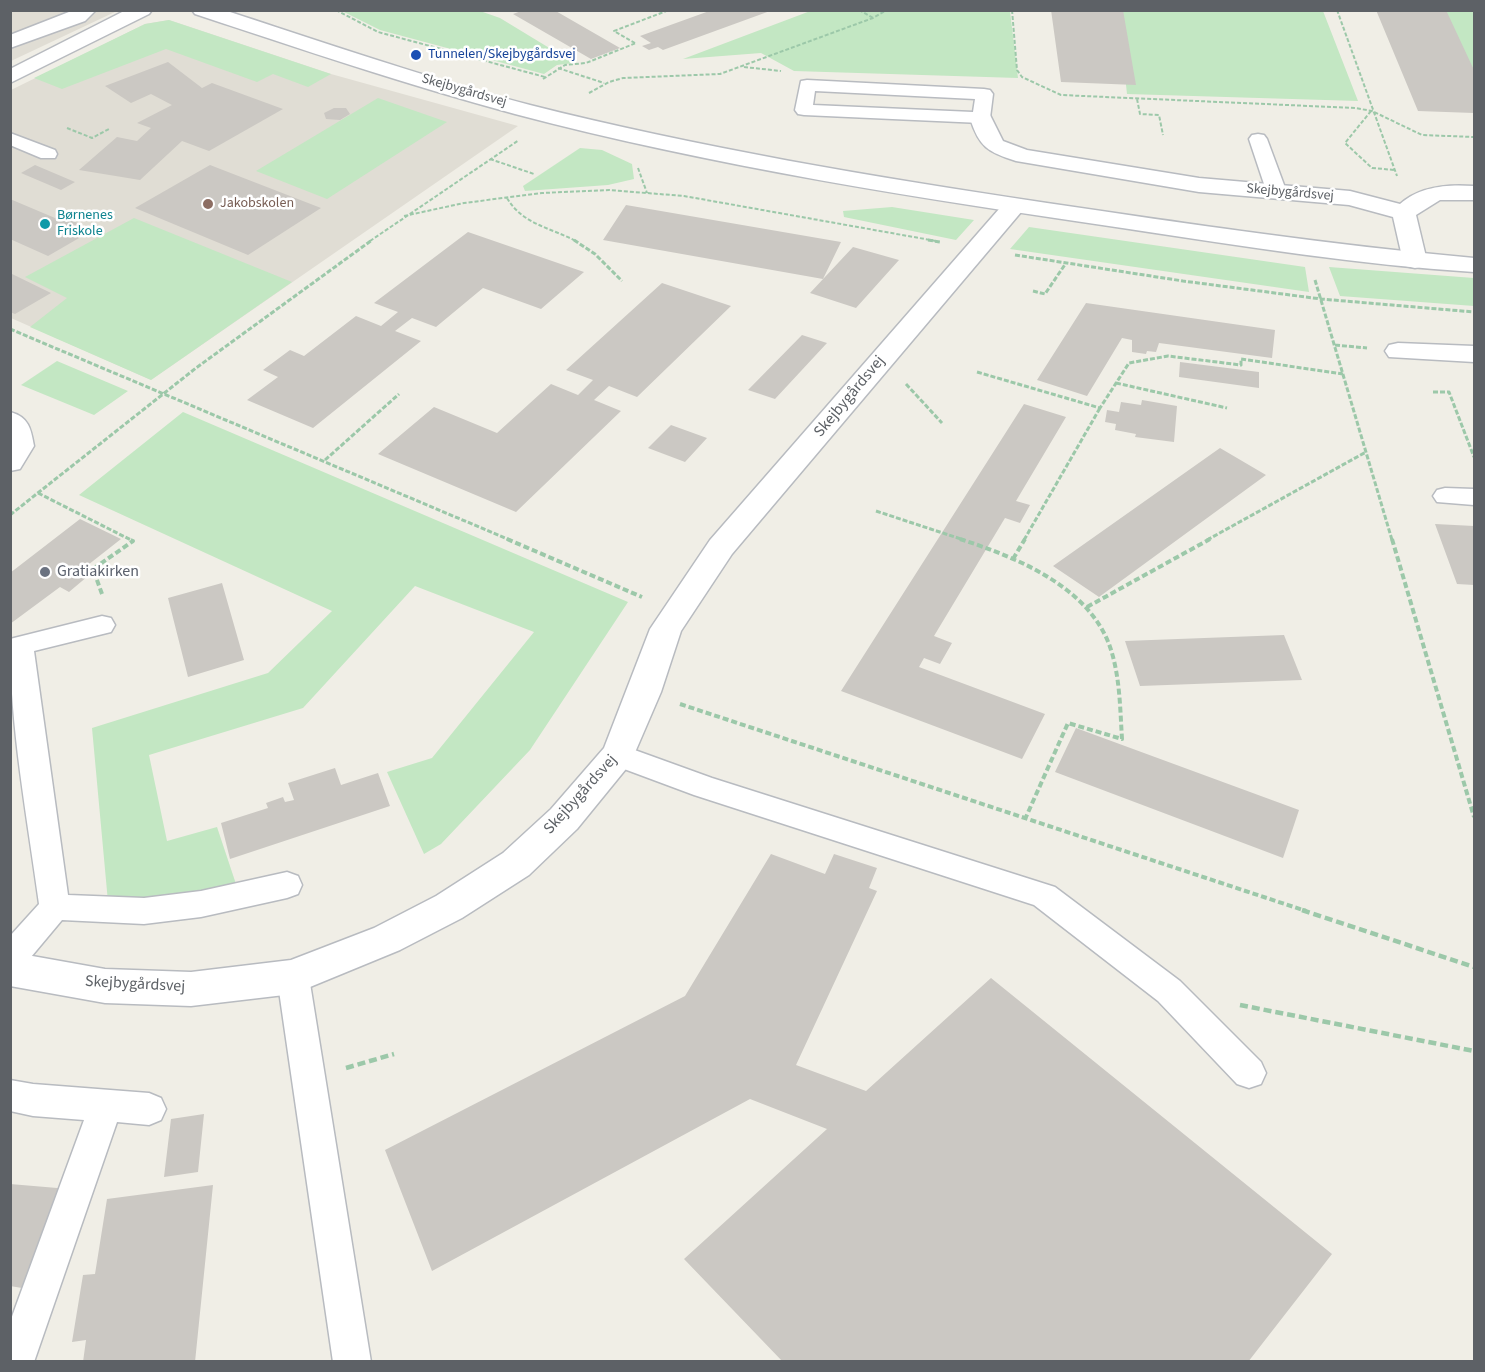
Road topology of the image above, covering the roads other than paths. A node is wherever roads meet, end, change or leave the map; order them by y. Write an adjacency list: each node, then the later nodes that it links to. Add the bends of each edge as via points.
1 (86, 10): 4 (street)
2 (142, 10): 5 (street)
3 (202, 10): 13 (street, Skejbygårdsvej, via 391,71 569,120 825,175)
4 (11, 42): 5 (street)
5 (51, 57): 6 (street)
6 (10, 77)
7 (981, 118): 7 (lane, via 804,110 807,85 984,94); 11 (street, Skejbygårdsvej, via 987,138 996,148 1024,156 1199,185)
8 (10, 138): 10 (lane)
9 (1258, 140): 11 (lane)
10 (48, 154)
11 (1276, 192): 14 (street, Skejbygårdsvej)
12 (1474, 193): 14 (street, via 1432,194)
13 (1014, 206): 15 (street, Skejbygårdsvej); 24 (street, Skejbygårdsvej, via 722,547 666,629)
14 (1409, 208): 15 (street)
15 (1415, 261): 16 (street, Skejbygårdsvej)
16 (1474, 265)
17 (1398, 351): 18 (street)
18 (1474, 354)
19 (10, 421): 20 (street, via 17,427 20,446)
20 (10, 462)
21 (1445, 496): 22 (lane)
22 (1474, 497)
23 (102, 625): 26 (lane, via 20,645)
24 (618, 755): 29 (street, Skejbygårdsvej, via 564,819 516,864 449,907 387,939); 30 (lane, via 704,787 1044,896 1169,991)
25 (287, 885): 26 (lane, via 201,904 144,911)
26 (55, 907): 27 (lane)
27 (10, 958)
28 (10, 969): 29 (street, Skejbygårdsvej, via 126,987 191,988)
29 (293, 977): 35 (lane)
30 (1249, 1073)
31 (10, 1095): 32 (lane)
32 (106, 1106): 33 (lane); 34 (lane)
33 (149, 1109)
34 (15, 1362)
35 (352, 1362)

